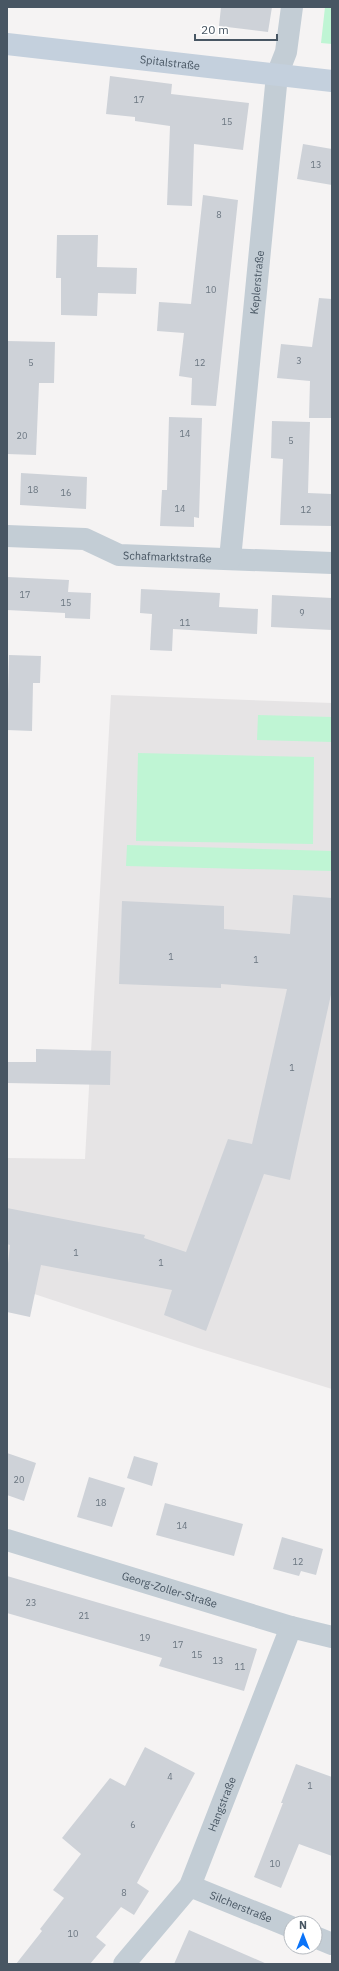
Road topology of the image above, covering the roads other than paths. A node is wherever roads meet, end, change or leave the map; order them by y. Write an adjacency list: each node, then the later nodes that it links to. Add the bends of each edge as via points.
1 (292, 7): 3 (street, Keplerstraße, via 286,52)
2 (7, 44): 3 (street, Spitalstraße)
3 (277, 75): 4 (street, Spitalstraße); 6 (street, Keplerstraße)
4 (332, 81)
5 (7, 536): 6 (street, Schafmarktstraße, via 85,539 119,555)
6 (230, 559): 7 (street, Schafmarktstraße)
7 (332, 563)
8 (7, 1540): 9 (street, Georg-Zoller-Straße)
9 (291, 1628): 10 (street, Georg-Zoller-Straße); 11 (street, Hangstraße)
10 (332, 1637)
11 (190, 1886): 12 (street, Silcherstraße); 13 (street, Hangstraße)
12 (283, 1924)
13 (124, 1964)

